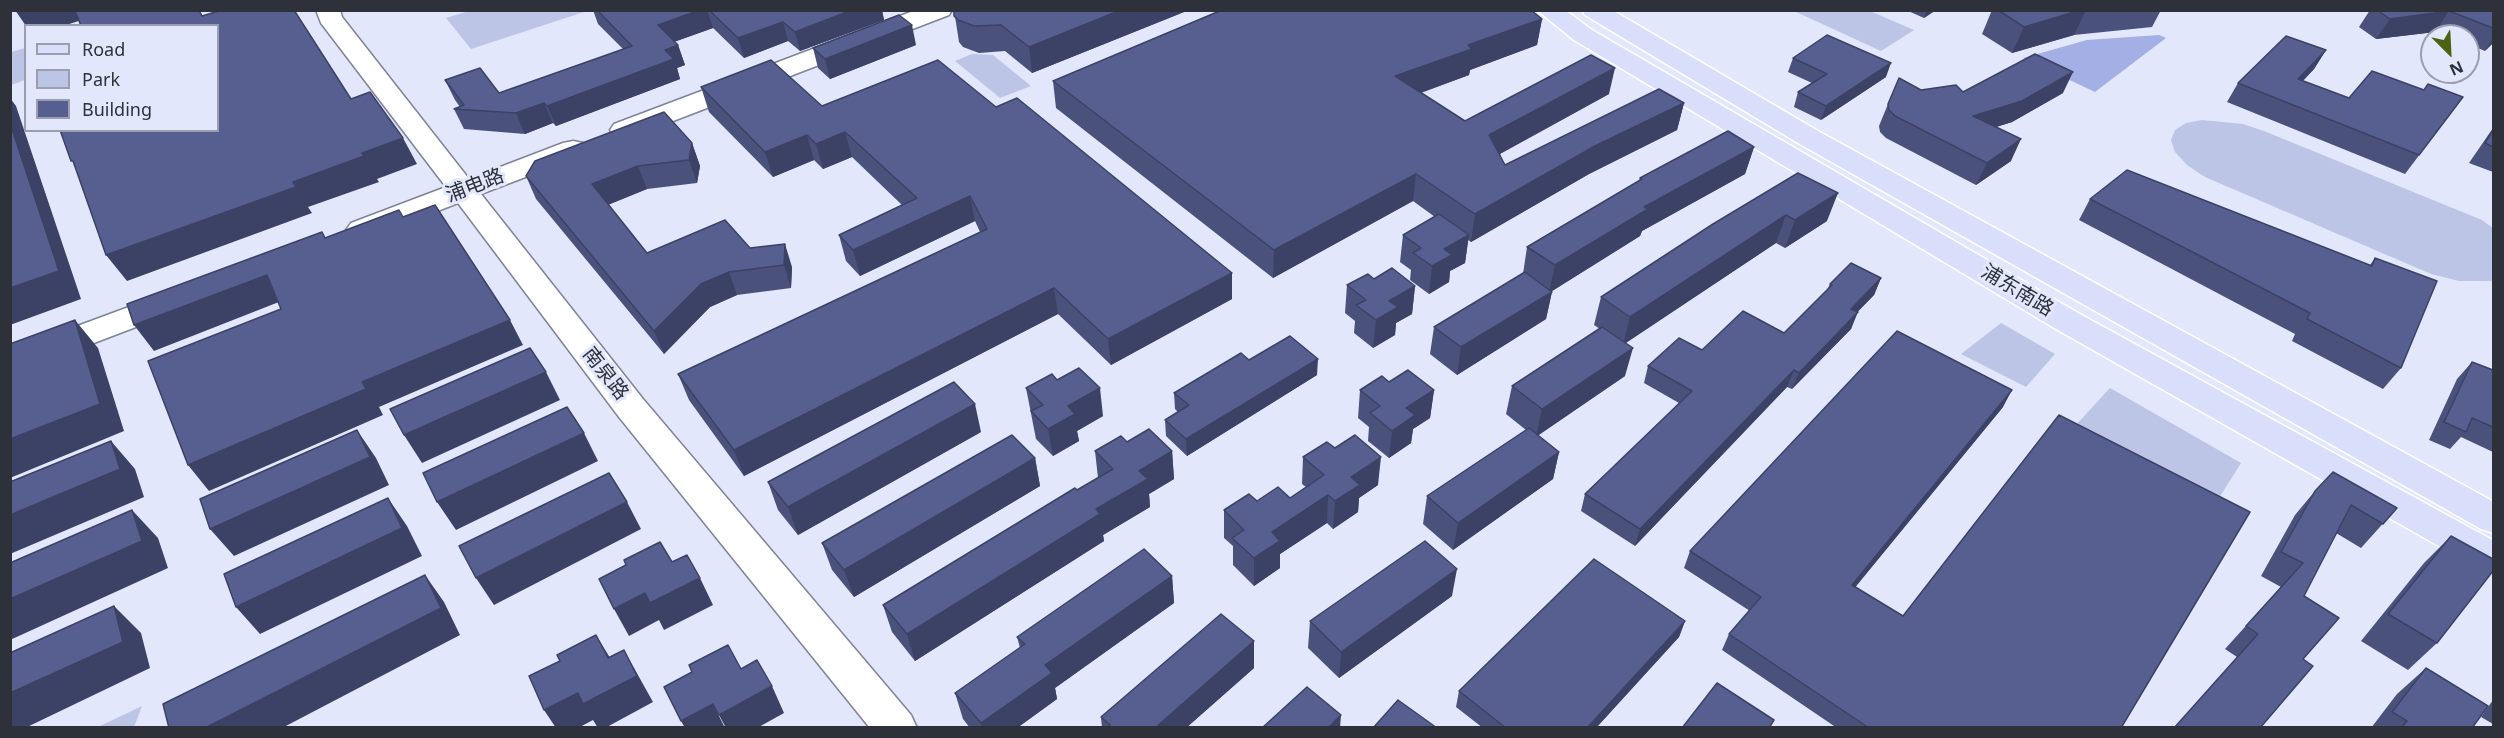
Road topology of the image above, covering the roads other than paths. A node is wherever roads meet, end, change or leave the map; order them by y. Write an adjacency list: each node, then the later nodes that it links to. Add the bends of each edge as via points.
1 (328, 10): 5 (street, 南泉路, via 342,35)
2 (940, 10): 5 (street, 浦电路)
3 (1549, 10): 10 (main road, 浦东南路, via 1583,35 2067,321)
4 (1594, 10): 9 (main road, 浦东南路, via 1910,195)
5 (463, 190): 6 (street, 浦电路); 11 (street, 南泉路, via 631,408)
6 (331, 241)
7 (199, 292): 8 (street)
8 (10, 364)
9 (2493, 519)
10 (2493, 559)
11 (896, 728)

